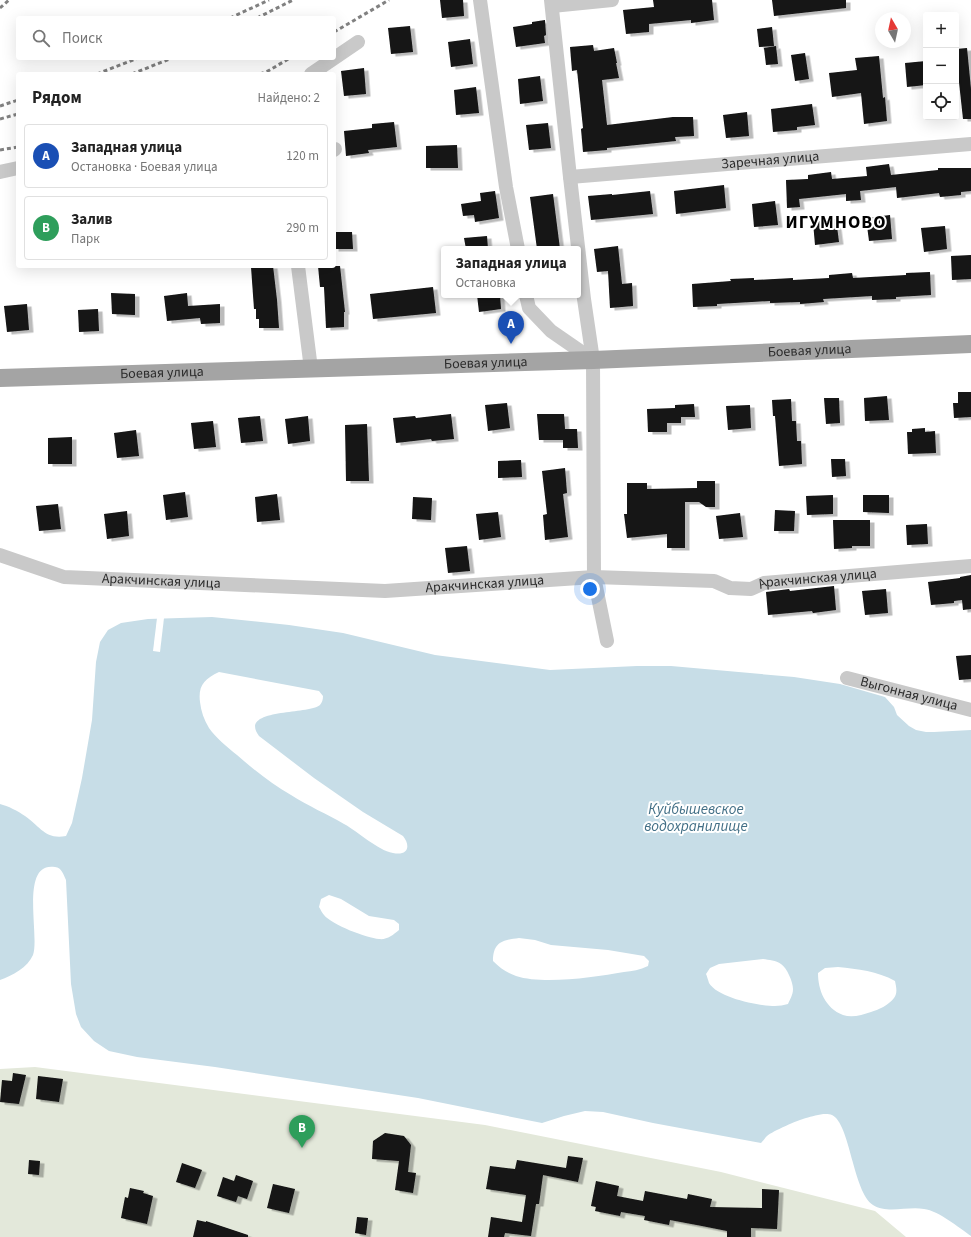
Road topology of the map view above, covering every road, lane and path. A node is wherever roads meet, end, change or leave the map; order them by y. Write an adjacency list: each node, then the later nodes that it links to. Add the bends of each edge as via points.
1 (480, 0): 12 (street, via 506,187)
2 (612, 0): 3 (street)
3 (552, 3): 11 (street)
4 (358, 42): 5 (street)
5 (336, 57)
6 (332, 60): 7 (street)
7 (314, 72)
8 (971, 144): 11 (street, Заречная улица)
9 (16, 168): 10 (street)
10 (0, 172)
11 (570, 177): 13 (street)
12 (517, 246)
13 (578, 246)
14 (298, 268): 19 (street)
15 (581, 273): 18 (street)
16 (527, 298): 18 (street, via 529,308 551,331)
17 (971, 344): 18 (main road, Боевая улица)
18 (593, 360): 19 (main road, Боевая улица); 23 (street)
19 (311, 369): 20 (main road, Боевая улица)
20 (0, 378)
21 (0, 555): 23 (street, Аракчинская улица, via 64,577 385,591)
22 (971, 566): 23 (street, Аракчинская улица, via 764,583 751,589 730,588 714,581)
23 (594, 577): 24 (street)
24 (607, 641)
25 (847, 678): 26 (street, Выгонная улица)
26 (971, 710)

